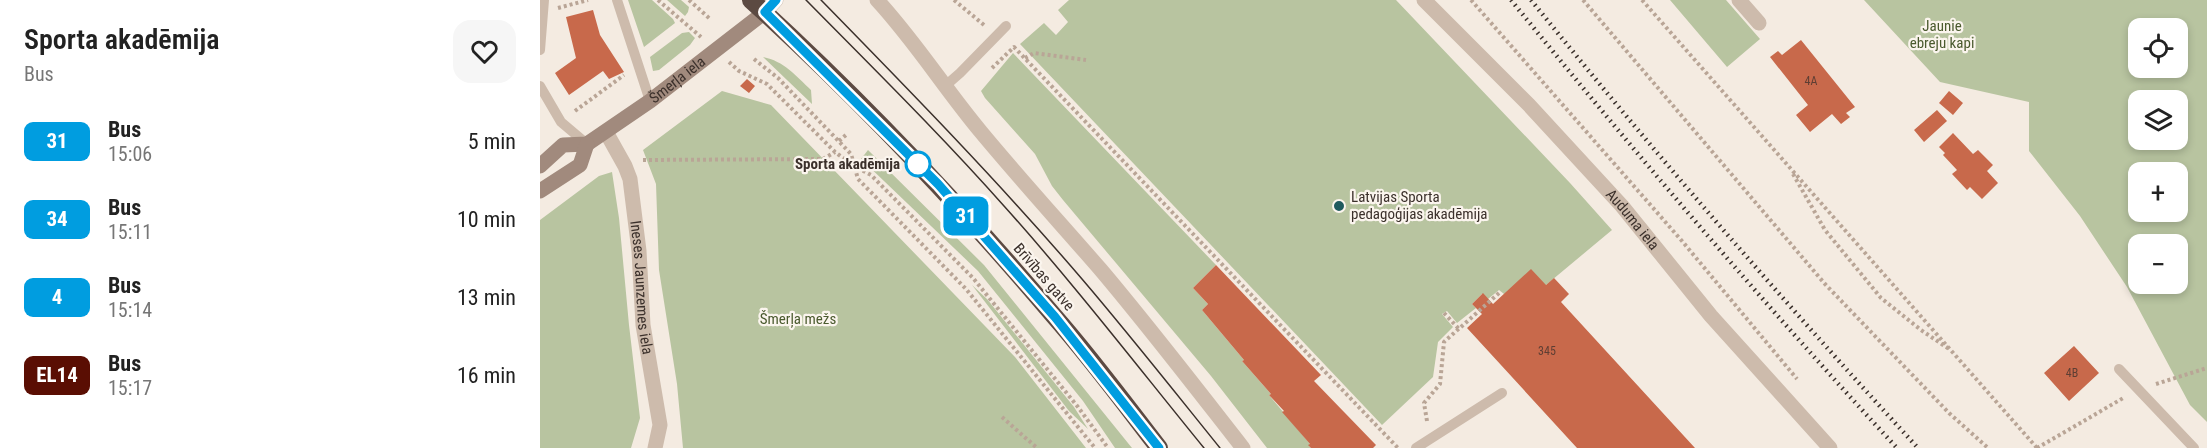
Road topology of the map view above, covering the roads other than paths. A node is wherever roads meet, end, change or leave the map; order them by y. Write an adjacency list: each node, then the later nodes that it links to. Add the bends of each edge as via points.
1 (544, 0): 9 (lane)
2 (617, 0): 12 (lane)
3 (876, 0): 11 (street, via 901,27)
4 (1424, 0): 23 (street, Auduma iela, via 1622,206 1711,316)
5 (1739, 0): 7 (street)
6 (764, 4): 12 (street, Šmerļa iela); 20 (highway, Brīvības gatve, via 938,184 1055,317)
7 (1759, 23)
8 (1006, 26): 11 (lane)
9 (540, 50)
10 (540, 86): 14 (lane, via 561,122)
11 (944, 87): 21 (street, via 1100,269)
12 (650, 101): 13 (street, Šmerļa iela)
13 (606, 132): 14 (street, Šmerļa iela); 19 (street, Ineses Jaunzemes iela, via 630,179 643,325 660,425)
14 (587, 144): 15 (street, Šmerļa iela, via 563,145); 16 (street, Šmerļa iela, via 580,165)
15 (540, 166)
16 (540, 190)
17 (2119, 369): 24 (lane)
18 (1502, 393): 22 (lane)
19 (655, 448)
20 (1159, 448)
21 (1243, 448)
22 (1416, 448)
23 (1830, 448)
24 (2194, 448)

